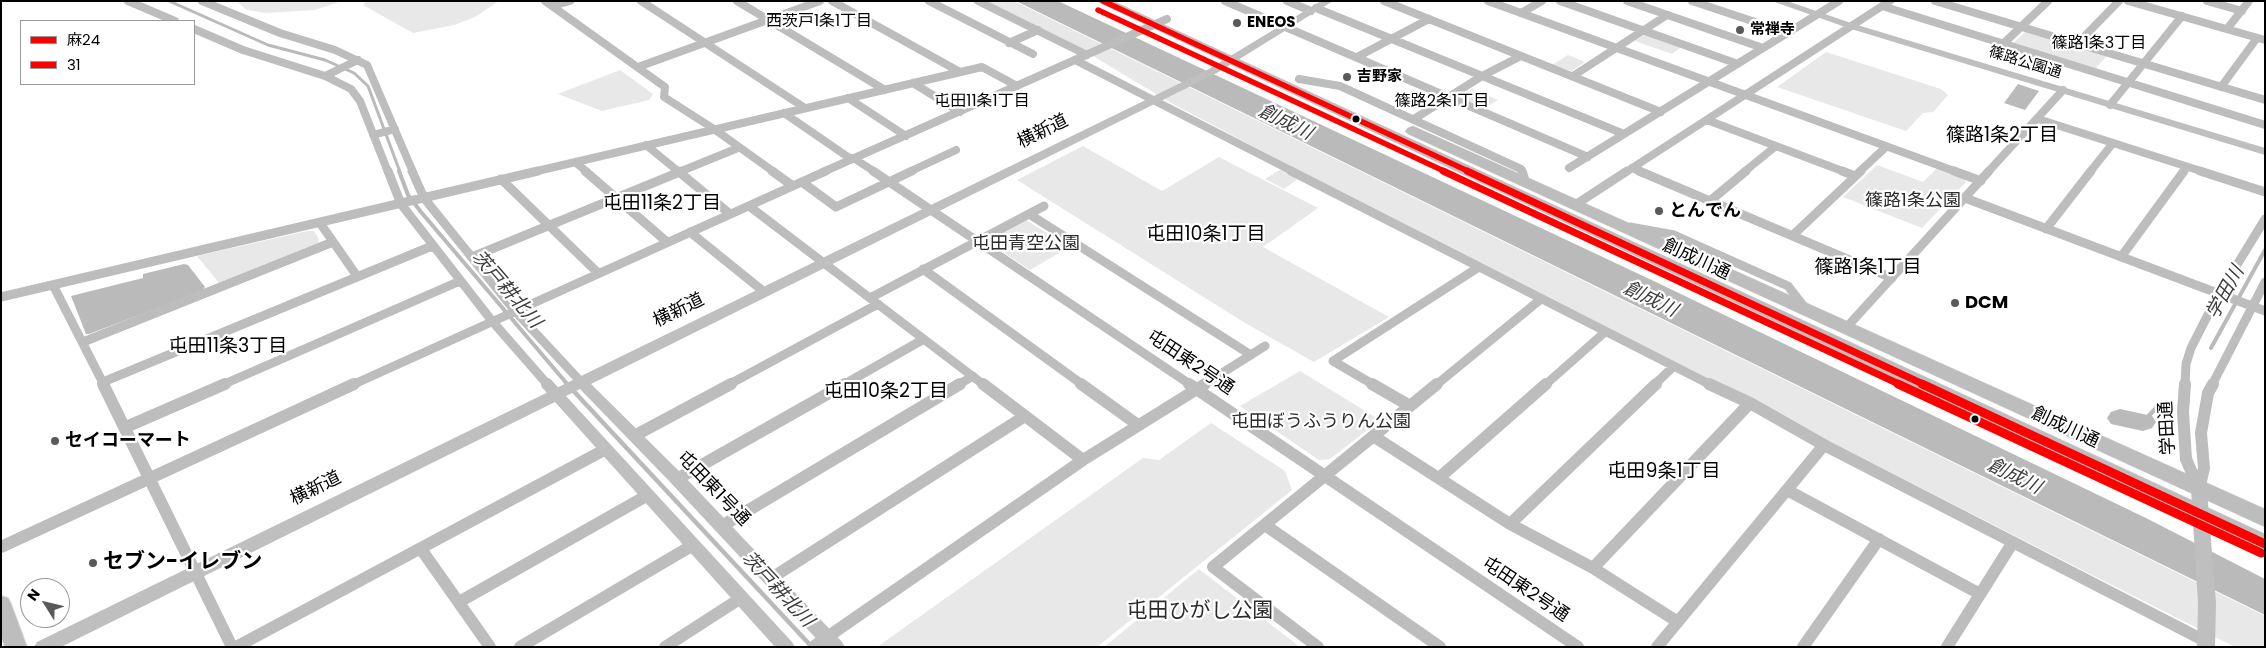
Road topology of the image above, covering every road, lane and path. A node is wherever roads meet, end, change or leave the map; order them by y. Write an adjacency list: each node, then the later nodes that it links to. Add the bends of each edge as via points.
1 (128, 1): 43 (street)
2 (202, 1): 67 (street)
3 (570, 1): 32 (street)
4 (641, 1): 57 (street)
5 (737, 1): 44 (street)
6 (820, 1): 44 (street)
7 (832, 1): 73 (street)
8 (929, 1): 56 (street)
9 (978, 1): 51 (street)
10 (1102, 1): 45 (highway, 創成川通)
11 (1128, 1): 41 (highway, 創成川通)
12 (1225, 1): 47 (street)
13 (1287, 1): 35 (street)
14 (1328, 1): 35 (street, 横新道)
15 (1384, 1): 42 (street)
16 (1488, 1): 37 (street)
17 (1542, 1): 37 (street)
18 (1560, 1): 52 (street)
19 (1627, 1): 38 (street)
20 (1692, 1): 53 (street)
21 (1777, 1): 39 (street, 篠路公園通)
22 (1839, 1): 39 (street)
23 (1890, 1): 33 (street)
24 (1935, 1): 34 (street)
25 (2048, 1): 48 (street)
26 (2119, 1): 59 (street)
27 (2128, 1): 31 (street)
28 (2207, 1): 36 (street)
29 (2249, 1): 36 (street)
30 (1970, 2): 34 (street)
31 (2144, 3): 40 (street)
32 (548, 4): 71 (street)
33 (1882, 6): 46 (street); 58 (street)
34 (1960, 9): 48 (street)
35 (1314, 10): 47 (street, 横新道); 54 (street)
36 (2242, 11): 50 (street)
37 (1521, 13): 60 (street)
38 (1667, 15): 52 (street); 61 (street)
39 (1818, 15): 46 (street, 篠路公園通); 53 (street)
40 (2182, 16): 50 (street); 69 (street)
41 (1167, 19): 45 (street); 65 (highway, 創成川通)
42 (1429, 19): 54 (street); 64 (street)
43 (173, 20)
44 (768, 20): 57 (street); 83 (street)
45 (1153, 25): 63 (street); 65 (highway, 創成川通)
46 (1851, 26): 84 (street, 篠路公園通); 86 (street)
47 (1285, 27): 65 (street, 横新道); 66 (street)
48 (2021, 27): 58 (street); 59 (street)
49 (195, 29): 74 (street, via 243,50)
50 (2227, 29): 55 (street)
51 (1038, 30): 56 (street); 63 (street)
52 (1642, 30): 60 (street); 70 (street)
53 (1788, 33): 61 (street)
54 (1392, 39): 66 (street); 75 (street)
55 (2261, 39): 82 (street)
56 (1009, 42): 62 (street)
57 (705, 43): 71 (street); 91 (street)
58 (2003, 44): 79 (street)
59 (2077, 44): 69 (street)
60 (1616, 48): 76 (street); 78 (street)
61 (1763, 48): 70 (street)
62 (1033, 54)
63 (1087, 55): 68 (street)
64 (1520, 56): 75 (street); 76 (street)
65 (1238, 57): 72 (street, 横新道); 77 (highway, 創成川通); 194 (highway, 創成川通)
66 (1357, 57): 85 (street)
67 (358, 60): 74 (street); 100 (street, via 368,66)
68 (1075, 60): 81 (street); 88 (street)
69 (2142, 63): 79 (street); 82 (street)
70 (1738, 64): 78 (street)
71 (638, 67): 99 (street, via 665,87 664,96)
72 (1213, 71): 88 (street, 横新道)
73 (960, 72): 80 (street); 81 (street, via 982,67)
74 (325, 76): 101 (street, via 351,89)
75 (1482, 76): 85 (street); 102 (street)
76 (1573, 76): 93 (street)
77 (1299, 79): 95 (street, via 1340,86); 123 (highway, 創成川通)
78 (1709, 82): 86 (street); 93 (street)
79 (2127, 82): 90 (street); 98 (street)
80 (913, 83): 83 (street); 92 (street)
81 (1017, 86): 92 (street)
82 (2221, 87): 89 (street)
83 (884, 90): 87 (street)
84 (2063, 90): 90 (street, 篠路公園通); 96 (street)
85 (1448, 96): 95 (street); 111 (street)
86 (1744, 96): 97 (street); 107 (street)
87 (848, 98): 91 (street); 103 (street)
88 (1155, 100): 133 (street, 横新道); 149 (street)
89 (2265, 100)
90 (2110, 105): 110 (street, 篠路公園通)
91 (804, 108): 94 (street)
92 (960, 112): 103 (street)
93 (1660, 112): 102 (street)
94 (784, 113): 99 (street); 112 (street, 屯田東2号通)
95 (1414, 119): 123 (street, via 1520,169)
96 (2038, 119): 104 (street); 120 (street)
97 (1707, 120): 106 (street); 116 (street)
98 (2265, 126)
99 (714, 129): 105 (street); 108 (street)
100 (392, 130): 101 (street); 128 (street)
101 (375, 134): 128 (street)
102 (1624, 134): 111 (street)
103 (906, 136): 112 (street)
104 (2113, 143): 114 (street); 139 (street)
105 (646, 145): 113 (street); 117 (street)
106 (1776, 146): 118 (street); 129 (street)
107 (1886, 147): 118 (street); 120 (street)
108 (738, 148): 117 (street); 124 (street)
109 (956, 150): 122 (street)
110 (2265, 152)
111 (1588, 157): 115 (street)
112 (855, 159): 121 (street); 122 (street, 屯田東2号通)
113 (575, 162): 119 (street); 126 (street)
114 (2187, 167): 125 (street); 147 (street)
115 (1569, 168)
116 (1632, 168): 129 (street); 130 (street)
117 (678, 172): 126 (street); 134 (street)
118 (1855, 176): 141 (street)
119 (501, 179): 128 (street); 138 (street)
120 (1980, 181): 127 (street)
121 (802, 182): 122 (street, via 836,207); 124 (street)
122 (890, 182): 133 (street, 屯田東2号通)
123 (1526, 183): 130 (highway, 創成川通)
124 (793, 186): 131 (street)
125 (2265, 192)
126 (616, 198): 138 (street); 144 (street)
127 (1965, 198): 139 (street); 153 (street)
128 (413, 201): 137 (street); 145 (street); 146 (street)
129 (1710, 201): 141 (street)
130 (1575, 205): 166 (highway, 創成川通)
131 (749, 206): 134 (street); 148 (street)
132 (1044, 206): 135 (street)
133 (932, 209): 142 (street, 屯田東2号通); 148 (street, 横新道)
134 (730, 214): 140 (street)
135 (1029, 214): 142 (street); 171 (street)
136 (2265, 219): 158 (street, 学田通)
137 (320, 223): 143 (street); 156 (street)
138 (549, 226): 146 (street); 151 (street)
139 (2046, 229): 147 (street)
140 (690, 232): 144 (street); 157 (street)
141 (1792, 236): 153 (street)
142 (977, 240): 150 (street); 176 (street, 屯田東2号通)
143 (333, 242): 152 (street); 169 (street)
144 (667, 242): 151 (street)
145 (432, 246): 152 (street); 154 (street)
146 (472, 257): 163 (street)
147 (2121, 258): 158 (street)
148 (824, 263): 157 (street, 横新道); 161 (street)
149 (1478, 267): 160 (street); 178 (street, via 1332,361)
150 (923, 269): 161 (street); 180 (street)
151 (598, 273): 163 (street)
152 (357, 276): 174 (street)
153 (1892, 278): 166 (street)
154 (460, 281): 165 (street); 181 (street)
155 (2265, 282): 162 (street, 学田通)
156 (53, 285): 159 (street); 169 (street)
157 (763, 291): 175 (street, 横新道)
158 (2222, 296): 162 (street); 192 (street, 学田通, via 2191,348 2183,387 2186,460)
159 (1, 297)
160 (1541, 299): 167 (street); 178 (street)
161 (874, 301): 168 (street); 182 (street)
162 (2248, 306): 164 (street); 192 (street, 学田通, via 2208,393 2201,434 2204,468)
163 (513, 311): 165 (street); 175 (street)
164 (2265, 311)
165 (496, 319): 175 (street); 188 (street)
166 (1846, 328): 192 (highway, 創成川通)
167 (1605, 332): 172 (street); 189 (street)
168 (924, 339): 173 (street); 190 (street)
169 (83, 342): 174 (street)
170 (1265, 346): 171 (street)
171 (1251, 355): 176 (street)
172 (1673, 367): 177 (street); 196 (street)
173 (973, 376): 179 (street); 198 (street)
174 (102, 382): 181 (street)
175 (569, 388): 182 (street, 屯田東1号通); 185 (street); 206 (street, 横新道)
176 (1196, 388): 180 (street); 187 (street, 屯田東2号通)
177 (1750, 403): 184 (street); 205 (street)
178 (1410, 406): 183 (street)
179 (1025, 416): 186 (street); 207 (street)
180 (1138, 425): 186 (street)
181 (126, 427): 188 (street)
182 (634, 436): 190 (street, 屯田東1号通)
183 (1373, 436): 187 (street); 189 (street)
184 (1824, 445): 191 (street); 200 (street)
185 (606, 449): 193 (street); 204 (street)
186 (1083, 460): 213 (street)
187 (1325, 476): 197 (street); 225 (street, 屯田東2号通)
188 (151, 478): 203 (street); 206 (street)
189 (1438, 478): 196 (street)
190 (677, 479): 198 (street, 屯田東1号通)
191 (1787, 490): 199 (street); 212 (street)
192 (2199, 490): 194 (street); 195 (highway, 創成川通)
193 (648, 495): 201 (street); 210 (street)
194 (2200, 515): 202 (highway, 創成川通); 214 (street, via 2204,541)
195 (2265, 519)
196 (1510, 524): 205 (street)
197 (1265, 525): 223 (street, via 1213,567); 224 (street)
198 (722, 526): 207 (street, 屯田東1号通)
199 (1880, 540): 208 (street); 227 (street)
200 (2013, 542): 208 (street); 214 (street)
201 (693, 544): 209 (street); 220 (street)
202 (2265, 544)
203 (1, 547)
204 (421, 549): 210 (street); 218 (street)
205 (1593, 568): 212 (street)
206 (194, 571): 216 (street, 横新道); 217 (street)
207 (770, 579): 213 (street, 屯田東1号通)
208 (1980, 594): 228 (street)
209 (741, 598): 221 (street); 222 (street)
210 (459, 602): 219 (street)
211 (1, 604): 215 (main road)
212 (1678, 622): 226 (street)
213 (824, 643)
214 (2207, 644)
215 (16, 647)
216 (43, 647)
217 (232, 647)
218 (236, 647)
219 (490, 647)
220 (520, 647)
221 (665, 647)
222 (786, 647)
223 (1318, 647)
224 (1440, 647)
225 (1578, 647)
226 (1657, 647)
227 (1803, 647)
228 (1947, 647)

